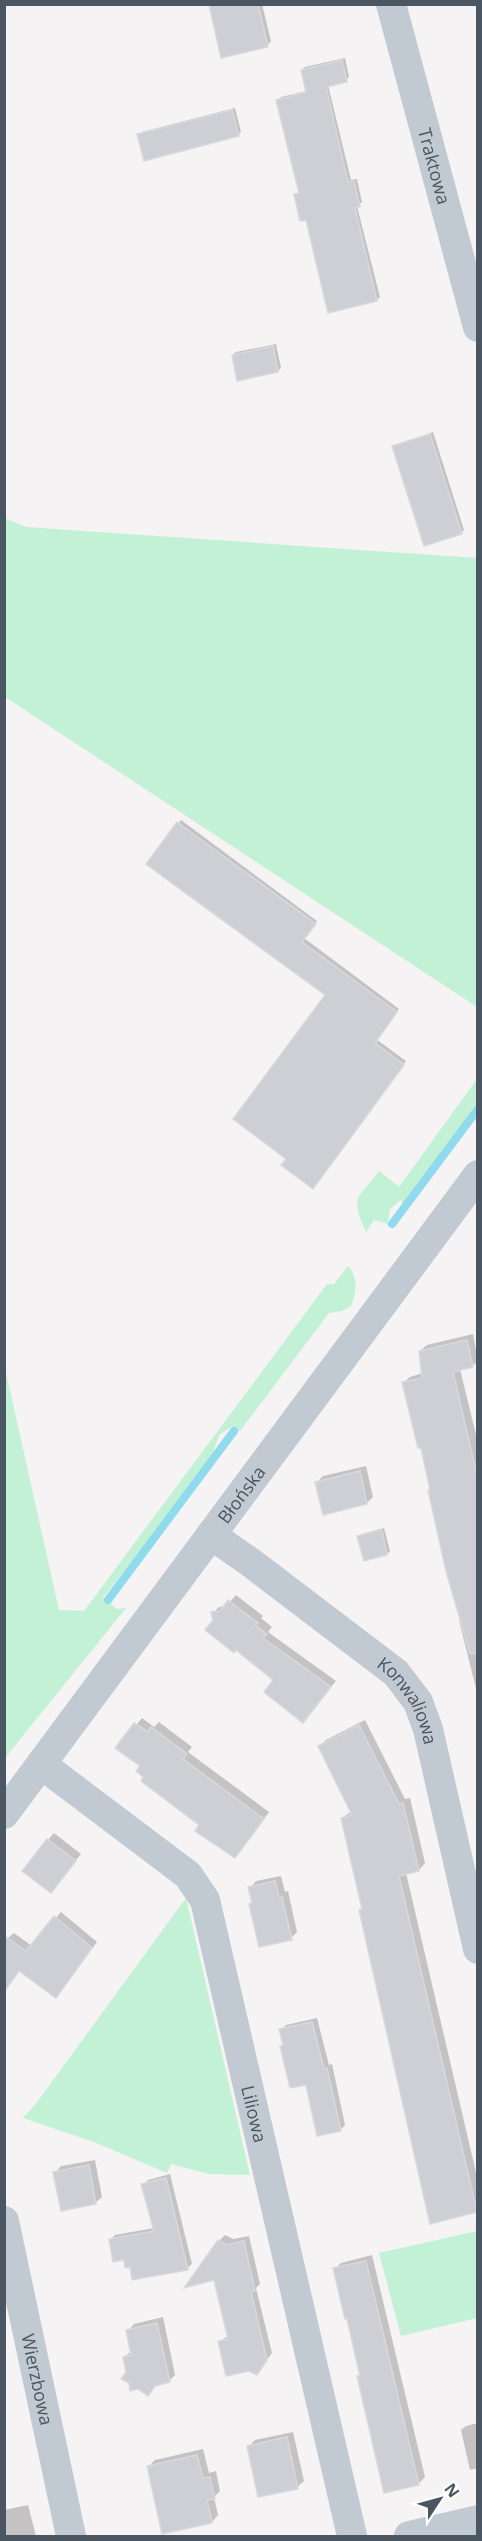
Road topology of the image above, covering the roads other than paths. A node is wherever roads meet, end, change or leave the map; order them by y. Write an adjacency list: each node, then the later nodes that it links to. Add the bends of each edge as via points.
1 (391, 4): 2 (street, Traktowa)
2 (477, 327)
3 (477, 1175): 4 (street, Błońska)
4 (211, 1535): 5 (street, Błońska); 7 (street, Konwaliowa, via 396,1673 418,1702 428,1730)
5 (41, 1764): 6 (street, Błońska); 11 (street, Liliowa, via 188,1875 205,1900)
6 (4, 1814)
7 (477, 1949)
8 (4, 2221): 10 (street, Wierzbowa)
9 (477, 2520): 12 (street)
10 (71, 2536)
11 (352, 2536)
12 (409, 2536)

